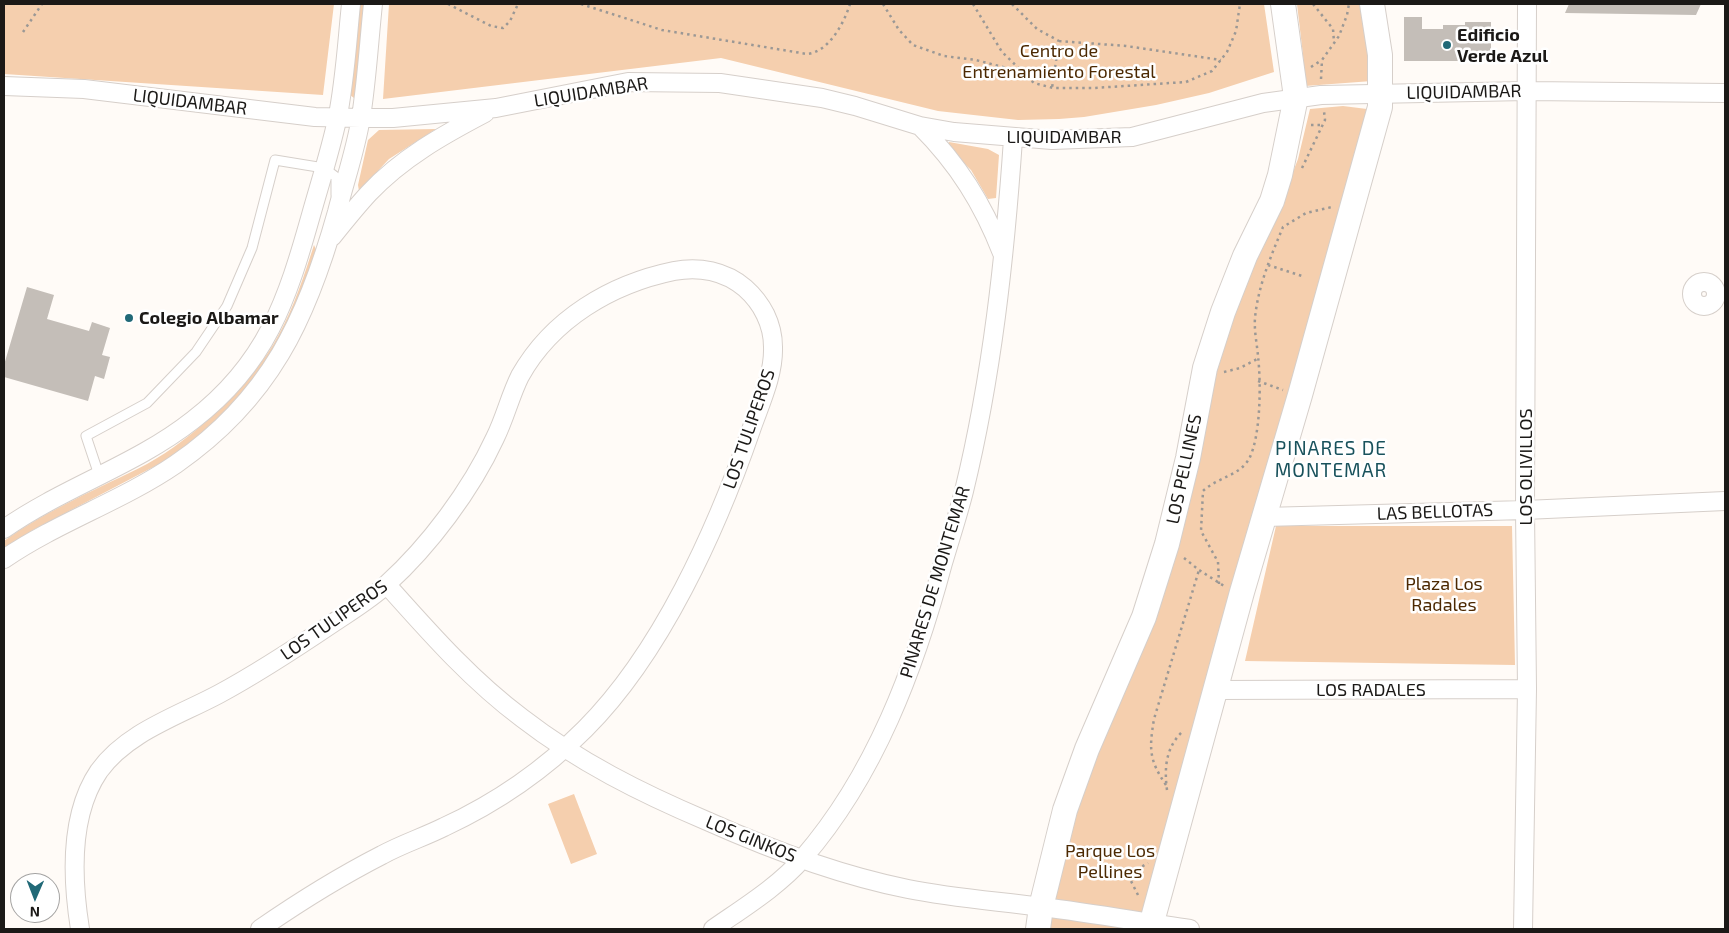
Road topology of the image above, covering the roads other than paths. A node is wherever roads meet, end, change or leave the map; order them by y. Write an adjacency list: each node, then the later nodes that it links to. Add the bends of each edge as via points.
1 (351, 4): 12 (street)
2 (373, 4): 13 (street)
3 (1283, 4): 10 (main road, LOS PELLINES)
4 (1372, 4): 9 (main road, via 1380,55)
5 (1527, 4): 7 (street, LOS OLIVILLOS)
6 (4, 86): 12 (street, LIQUIDAMBAR, via 84,89)
7 (1527, 91): 8 (street, LIQUIDAMBAR); 9 (street, LIQUIDAMBAR); 22 (street, LOS OLIVILLOS)
8 (1725, 93)
9 (1381, 94): 10 (street, LIQUIDAMBAR); 23 (main road, via 1380,108)
10 (1296, 97): 15 (street, LIQUIDAMBAR, via 1132,137); 31 (main road, LOS PELLINES, via 1275,192 1245,256 1205,368 1167,544 1144,617 1065,810)
11 (496, 108): 13 (street, LIQUIDAMBAR); 14 (street, LIQUIDAMBAR, via 628,82 703,82 754,86 822,98); 18 (street, LIQUIDAMBAR, via 447,132 405,161 369,193)
12 (338, 118): 13 (street, LIQUIDAMBAR); 16 (street)
13 (361, 118): 17 (street)
14 (920, 126): 15 (street, LIQUIDAMBAR); 19 (street, PINARES DE MONTEMAR, via 965,178 989,220)
15 (1013, 139): 19 (street, PINARES DE MONTEMAR)
16 (324, 168): 17 (lane, via 336,178); 20 (street, via 291,284 270,330 243,371 211,405 181,429); 20 (lane, via 275,160 252,248 227,306 196,352 147,403 86,436)
17 (336, 212): 18 (street)
18 (329, 241): 25 (street, via 310,296 288,344 258,389 219,430 150,480 72,518)
19 (1003, 256): 30 (street, PINARES DE MONTEMAR, via 992,345 966,483 920,645 894,709 867,762)
20 (99, 474): 24 (street)
21 (1725, 501): 22 (street, LAS BELLOTAS)
22 (1525, 510): 23 (street, LAS BELLOTAS); 27 (street, LOS OLIVILLOS)
23 (1264, 517): 28 (main road)
24 (4, 529)
25 (4, 559)
26 (387, 585): 29 (street, LOS GINKOS, via 484,687); 29 (street, LOS TULIPEROS, via 455,505 496,437 510,398 530,361 566,320 613,292 652,276 692,268 731,278 752,294 766,316 773,353 763,394 734,478 700,555 651,644 612,699); 33 (street, LOS TULIPEROS, via 306,641 222,692 132,739 109,759 91,786 80,817 75,862 75,899)
27 (1527, 689): 28 (street, LOS RADALES); 37 (street, LOS OLIVILLOS)
28 (1215, 690): 32 (main road)
29 (564, 749): 30 (street, LOS GINKOS, via 640,792); 34 (street, LOS TULIPEROS, via 487,804 329,883)
30 (802, 860): 31 (street, LOS GINKOS, via 872,880); 35 (street, PINARES DE MONTEMAR)
31 (1040, 918): 32 (street, LOS GINKOS)
32 (1151, 926): 36 (street, LOS GINKOS)
33 (80, 929)
34 (260, 929)
35 (713, 929)
36 (1190, 929)
37 (1523, 929)

